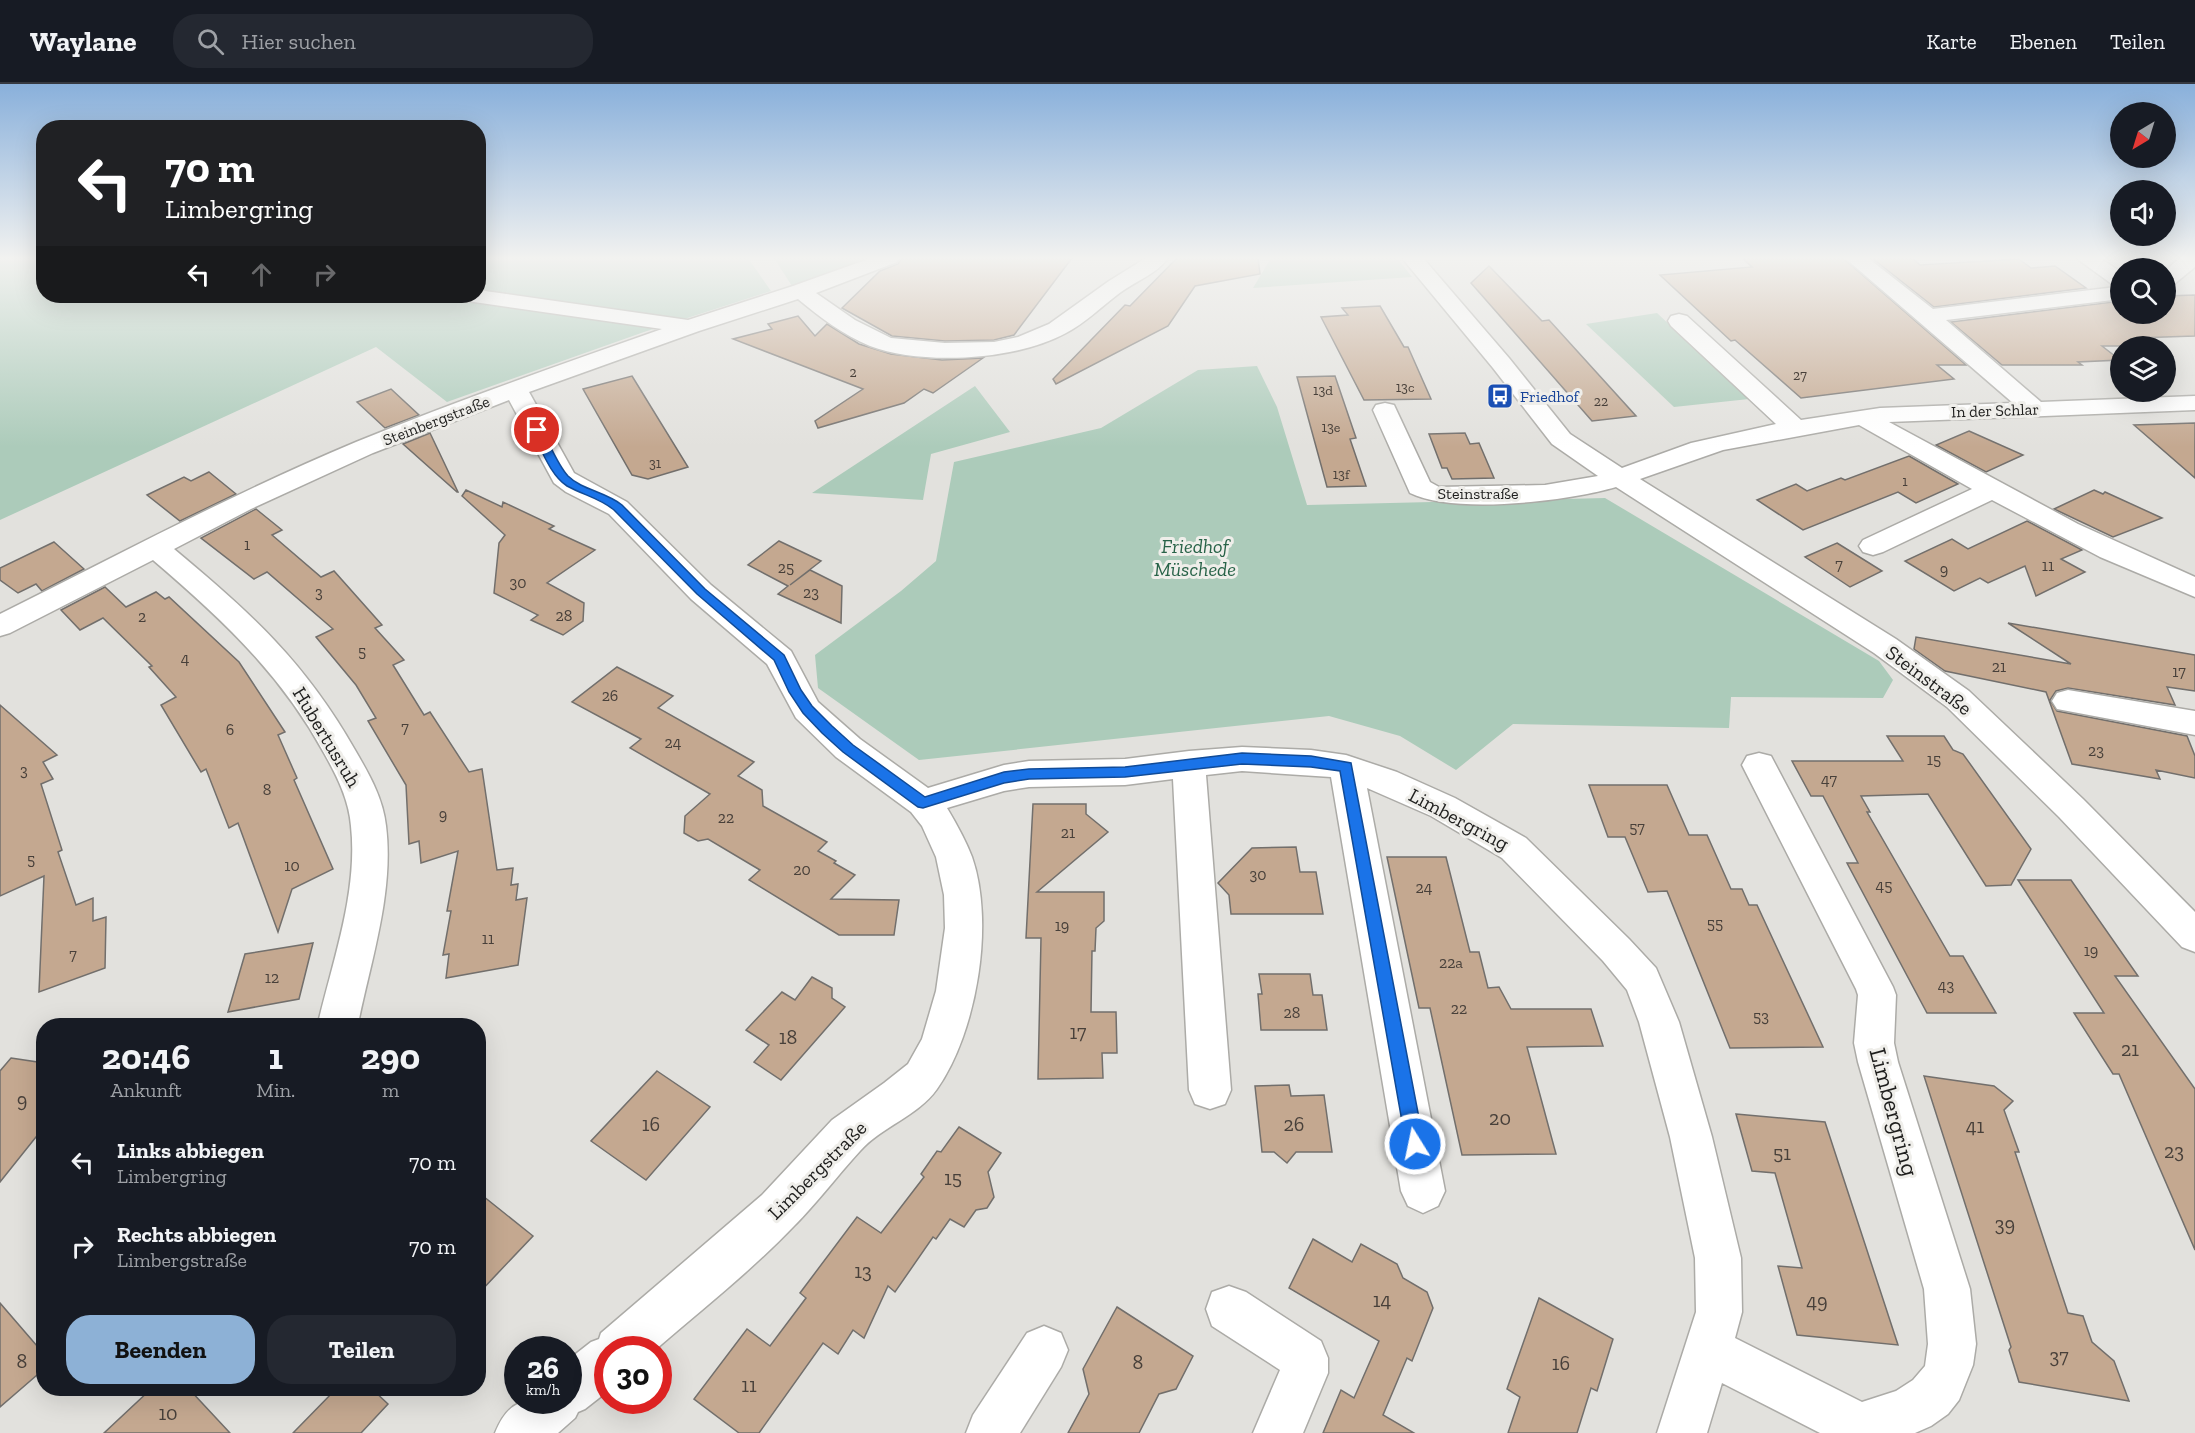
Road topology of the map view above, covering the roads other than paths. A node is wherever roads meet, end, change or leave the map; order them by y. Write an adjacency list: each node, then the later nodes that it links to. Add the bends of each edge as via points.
1 (647, 321): 8 (street)
2 (707, 321): 8 (street, Steinbergstraße)
3 (841, 321): 4 (street, via 890,345 956,351 1000,348 1034,340)
4 (1070, 321)
5 (1465, 321): 15 (street, Steinstraße, via 1561,439)
6 (1679, 321): 14 (street)
7 (1934, 321): 11 (street)
8 (691, 326): 9 (street, Steinbergstraße)
9 (515, 389): 18 (street, Steinbergstraße, via 341,457); 26 (street, Limbergstraße, via 563,477 618,508 701,592 780,658 807,710 848,748)
10 (2195, 404): 11 (street, In der Schlar)
11 (2034, 408): 13 (street, In der Schlar)
12 (1385, 410): 15 (street, Steinstraße, via 1419,487 1433,494 1556,492)
13 (1864, 418): 14 (street, In der Schlar); 16 (street)
14 (1795, 428): 15 (street, In der Schlar, via 1718,444)
15 (1621, 478): 27 (street, Steinstraße, via 1876,640 1958,699)
16 (1992, 490): 17 (street); 19 (street, via 2098,545)
17 (1873, 546)
18 (154, 547): 20 (street, Steinbergstraße); 28 (street, Hubertusruh, via 213,596 277,659 307,699 361,793 370,843 365,894)
19 (2195, 588)
20 (0, 627)
21 (2068, 700): 22 (street)
22 (2195, 723)
23 (1189, 763): 25 (street, Limbergring, via 1242,759); 26 (street, Limbergring, via 1125,772 1029,774); 29 (street)
24 (1759, 765): 38 (street, Limbergring, via 1874,987 1878,1062 1947,1289 1951,1314 1951,1360 1942,1385 1927,1401)
25 (1346, 766): 30 (street); 34 (street, Limbergring, via 1443,807 1514,848 1642,980 1659,1022 1688,1125 1718,1258 1719,1312)
26 (923, 803): 32 (street, Limbergstraße, via 936,819 954,857 964,928 955,992 940,1045 929,1067 899,1097 847,1134 778,1211)
27 (2195, 936)
28 (339, 1018)
29 (1210, 1090)
30 (1423, 1191)
31 (1229, 1309): 41 (street, via 1304,1358 1304,1373)
32 (635, 1336)
33 (1044, 1350): 40 (street)
34 (1707, 1350): 38 (street, Limbergring); 42 (street, Limbergring)
35 (594, 1371): 36 (street)
36 (582, 1380)
37 (543, 1414): 39 (street)
38 (1863, 1430)
39 (520, 1433)
40 (991, 1433)
41 (1278, 1433)
42 (1682, 1433)

